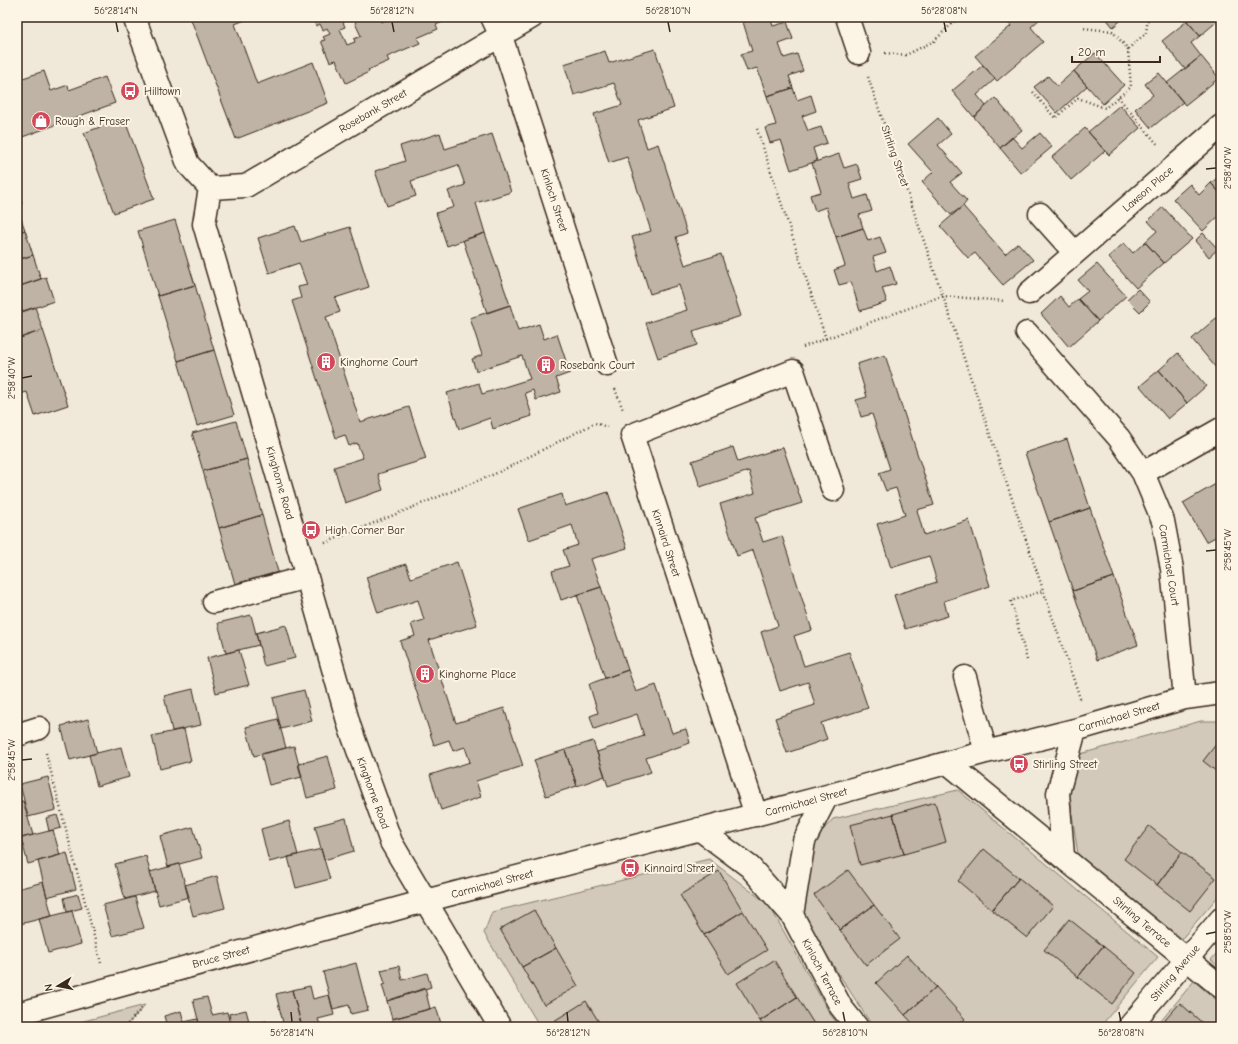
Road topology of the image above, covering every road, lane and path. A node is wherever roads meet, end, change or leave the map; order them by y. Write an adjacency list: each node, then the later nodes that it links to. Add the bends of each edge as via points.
1 (134, 17): 16 (street, via 188,164)
2 (532, 17): 6 (street, Rosebank Street)
3 (847, 17): 9 (street)
4 (959, 17): 10 (path, via 934,41 906,55)
5 (1148, 17): 8 (path, via 1146,33)
6 (496, 26): 16 (street, Rosebank Street, via 246,186); 23 (street, Kinloch Street)
7 (1082, 28): 8 (path, via 1112,31)
8 (1128, 49): 12 (path, via 1131,87)
9 (859, 53): 20 (path, Stirling Street)
10 (889, 54)
11 (1033, 92): 12 (path, via 1055,118 1078,98 1105,108)
12 (1118, 98): 15 (path)
13 (1221, 126): 15 (street, Lawson Place)
14 (757, 129): 22 (path)
15 (1175, 165): 18 (street, Lawson Place)
16 (210, 188): 29 (street, Kinghorne Road, via 204,224)
17 (1040, 214): 18 (street)
18 (1074, 252): 19 (street, Lawson Place)
19 (1029, 293): 20 (path, via 1017,302)
20 (942, 296): 22 (path); 31 (path, Stirling Street)
21 (1027, 333): 27 (street, Carmichael Court, via 1119,438)
22 (826, 339): 24 (path, via 787,353)
23 (607, 364): 26 (path)
24 (793, 371): 26 (street); 28 (street)
25 (1221, 429): 27 (street)
26 (632, 435): 29 (path, via 594,422 497,473); 43 (street, Kinnaird Street)
27 (1143, 473): 36 (street, Carmichael Court, via 1163,521 1172,569)
28 (833, 490)
29 (300, 552): 30 (street, Kinghorne Road)
30 (307, 577): 32 (street); 46 (street, Kinghorne Road, via 350,728 391,842)
31 (1043, 591): 33 (path, via 1011,601); 38 (path, Stirling Street)
32 (214, 602)
33 (1027, 660)
34 (965, 677): 40 (street)
35 (1221, 693): 36 (street, Carmichael Street)
36 (1185, 698): 38 (street, Carmichael Street)
37 (39, 728): 39 (street); 51 (path)
38 (1082, 728): 40 (street, Carmichael Street); 45 (street, via 1058,793)
39 (17, 735)
40 (986, 752): 41 (street, Carmichael Street)
41 (948, 763): 42 (street, Carmichael Street); 45 (street, Stirling Terrace)
42 (827, 796): 43 (street, Carmichael Street); 47 (street, via 804,841)
43 (756, 814): 44 (street, Carmichael Street)
44 (700, 829): 46 (street, Carmichael Street); 47 (street, Kinloch Terrace, via 750,867)
45 (1063, 856): 49 (street, Stirling Terrace)
46 (425, 901): 51 (street, Bruce Street); 55 (street, Kinghorne Road)
47 (792, 915): 56 (street, Kinloch Terrace, via 841,1007)
48 (1221, 919): 49 (street, Stirling Avenue)
49 (1186, 959): 50 (street, Stirling Terrace); 57 (street, Stirling Avenue)
50 (1221, 987)
51 (107, 988): 52 (street, Bruce Street)
52 (17, 1014)
53 (17, 1020): 54 (street)
54 (19, 1027)
55 (500, 1027)
56 (857, 1027)
57 (1129, 1027)

